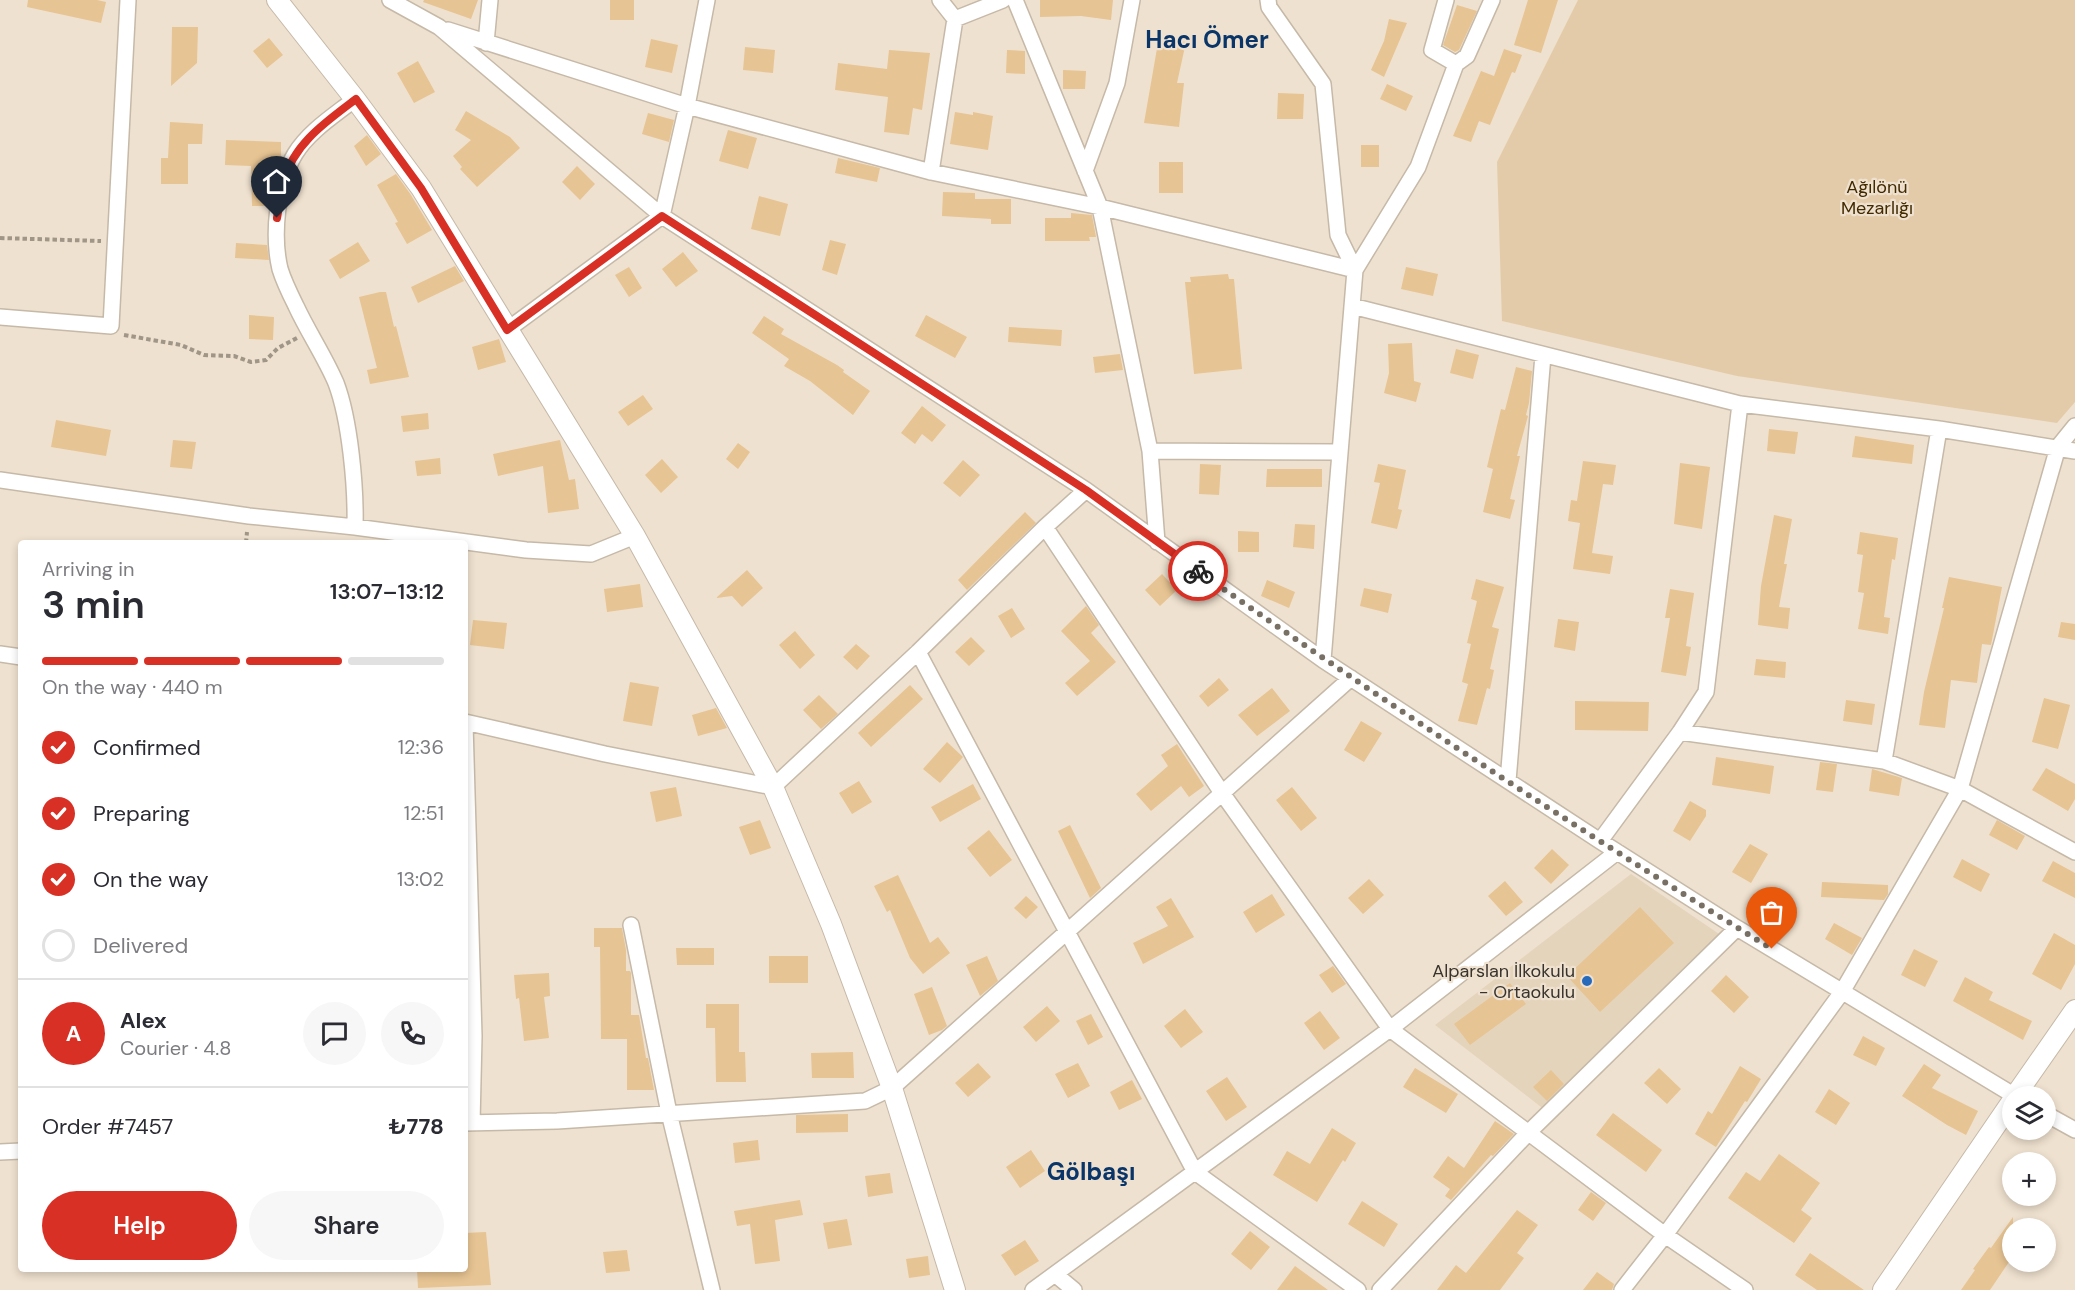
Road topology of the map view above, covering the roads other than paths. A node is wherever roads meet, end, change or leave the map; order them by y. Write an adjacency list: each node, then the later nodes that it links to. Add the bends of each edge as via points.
1 (128, 0): 25 (street, via 111,326)
2 (277, 0): 17 (street)
3 (390, 0): 14 (street)
4 (490, 0): 15 (street)
5 (707, 0): 18 (street)
6 (940, 0): 13 (street)
7 (1003, 0): 13 (street)
8 (1015, 0): 19 (street)
9 (1132, 0): 19 (street, via 1117,83)
10 (1268, 0): 23 (street, via 1323,84 1338,235)
11 (1446, 0): 16 (street, via 1432,50)
12 (1492, 0): 16 (street, via 1467,56)
13 (955, 19): 20 (street)
14 (439, 27): 15 (street); 22 (street)
15 (486, 43): 18 (street)
16 (1456, 64): 23 (street, via 1418,167)
17 (356, 99): 26 (street, via 421,188); 37 (street, via 315,131 295,153 284,179 277,218 279,258 288,288 336,384 345,418)
18 (687, 106): 20 (street); 22 (street)
19 (1085, 171): 21 (street)
20 (932, 172): 21 (street)
21 (1100, 207): 23 (street); 32 (street)
22 (662, 216): 26 (street); 36 (street)
23 (1355, 270): 24 (street)
24 (1352, 306): 27 (street); 34 (street)
25 (0, 317)
26 (507, 330): 39 (street)
27 (1543, 355): 28 (street); 51 (street)
28 (1740, 404): 30 (street); 49 (street, via 1706,692)
29 (2075, 426): 31 (street)
30 (1939, 429): 31 (street); 50 (street)
31 (2058, 447): 33 (street); 53 (street)
32 (1150, 451): 34 (street); 42 (street)
33 (2075, 451)
34 (1339, 452): 46 (street)
35 (0, 480): 37 (street, via 249,516)
36 (1086, 490): 38 (street); 42 (street)
37 (355, 527): 40 (street)
38 (1045, 527): 43 (street); 54 (street)
39 (635, 536): 41 (street, via 591,554); 52 (street)
40 (452, 540)
41 (468, 542)
42 (1157, 542): 46 (street)
43 (918, 652): 52 (street); 61 (street)
44 (0, 654): 45 (street)
45 (18, 657)
46 (1323, 660): 47 (street)
47 (1351, 678): 51 (street); 54 (street)
48 (468, 724): 52 (street)
49 (1680, 732): 50 (street); 56 (street)
50 (1884, 761): 53 (street)
51 (1508, 781): 56 (street)
52 (773, 787): 66 (street, via 831,924)
53 (1960, 789): 58 (street); 62 (street)
54 (1222, 793): 61 (street); 64 (street)
55 (468, 827): 71 (street, via 474,1036)
56 (1600, 841): 57 (street)
57 (1617, 852): 60 (street); 64 (street)
58 (2075, 852)
59 (631, 925): 68 (street)
60 (1737, 928): 62 (street); 73 (street)
61 (1067, 933): 66 (street); 76 (street)
62 (1842, 992): 67 (street); 77 (street)
63 (2075, 1010): 65 (street)
64 (1390, 1029): 73 (street); 76 (street)
65 (2022, 1086)
66 (892, 1088): 68 (street, via 865,1101); 80 (street)
67 (2002, 1091)
68 (669, 1113): 71 (street); 79 (street)
69 (2002, 1116): 87 (street)
70 (2056, 1120): 72 (street)
71 (468, 1123)
72 (2075, 1130)
73 (1529, 1132): 77 (street); 84 (street)
74 (18, 1151): 75 (street)
75 (0, 1152)
76 (1195, 1172): 78 (street); 83 (street)
77 (1665, 1235): 85 (street); 86 (street)
78 (1056, 1275): 81 (street); 82 (street)
79 (712, 1290)
80 (955, 1290)
81 (1033, 1290)
82 (1074, 1290)
83 (1358, 1290)
84 (1380, 1290)
85 (1622, 1290)
86 (1745, 1290)
87 (1883, 1290)

